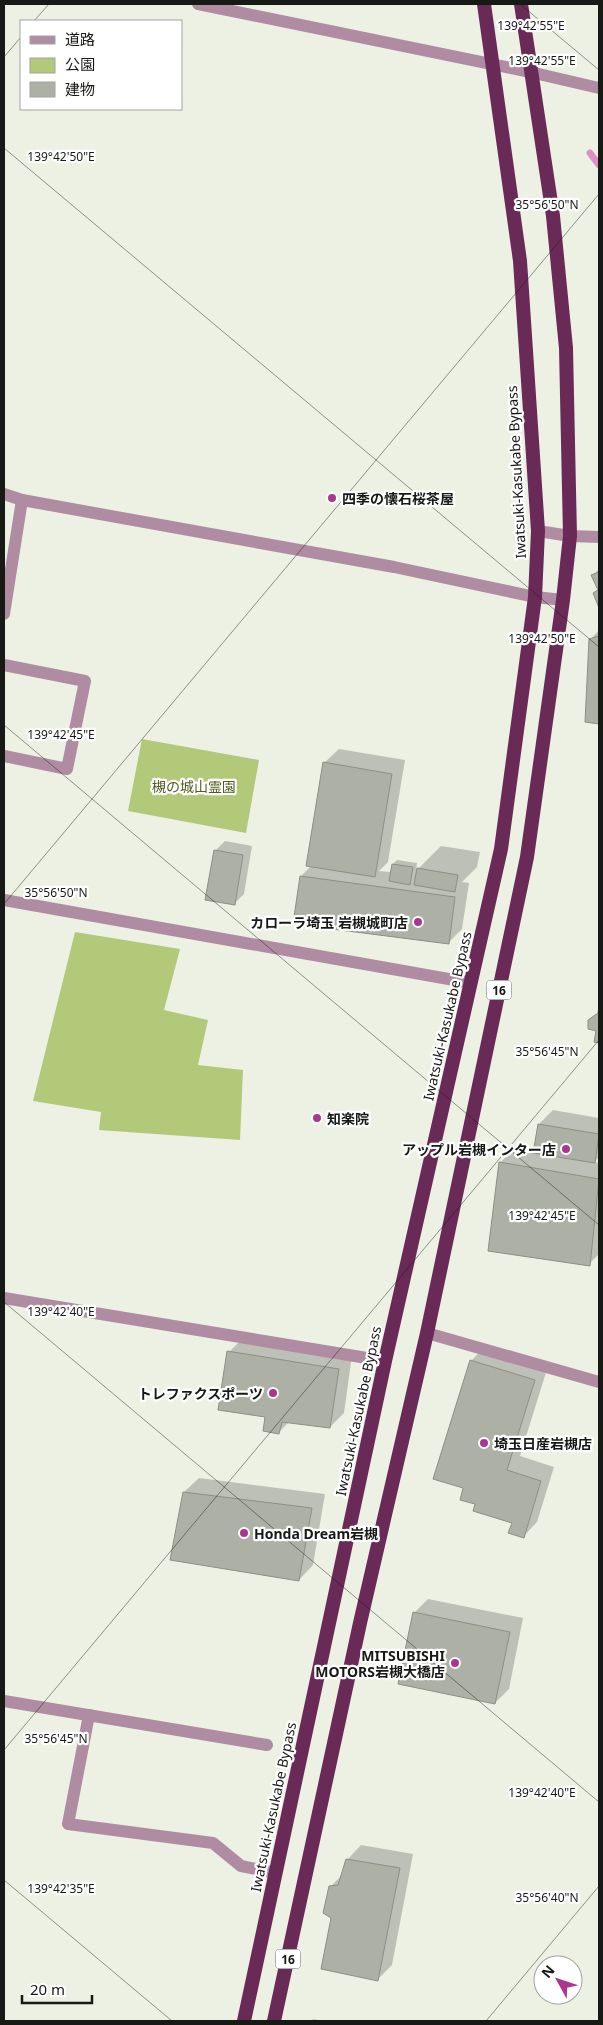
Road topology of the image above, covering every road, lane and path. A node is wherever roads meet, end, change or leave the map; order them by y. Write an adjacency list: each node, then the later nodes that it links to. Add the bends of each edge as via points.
1 (198, 4): 4 (street)
2 (484, 4): 4 (highway, Iwatsuki-Kasukabe Bypass / 16)
3 (521, 4): 5 (highway, 16)
4 (491, 64): 5 (street); 9 (highway, Iwatsuki-Kasukabe Bypass / 16, via 520,261)
5 (530, 72): 6 (street); 10 (highway, 16, via 553,216 566,348)
6 (599, 88)
7 (4, 494): 8 (street)
8 (22, 500): 12 (street, via 394,567); 14 (street)
9 (538, 531): 10 (street); 12 (highway, Iwatsuki-Kasukabe Bypass / 16)
10 (570, 536): 11 (street); 13 (highway, 16)
11 (599, 537)
12 (535, 598): 13 (street); 18 (highway, Iwatsuki-Kasukabe Bypass / 16, via 501,849)
13 (563, 600): 20 (highway, 16, via 527,856)
14 (4, 614)
15 (4, 665): 16 (street, via 85,681 67,769)
16 (4, 756)
17 (4, 900): 18 (street)
18 (471, 983): 21 (highway, Iwatsuki-Kasukabe Bypass / 16)
19 (4, 1298): 21 (street)
20 (427, 1333): 22 (street); 28 (highway, 16, via 362,1613)
21 (384, 1361): 26 (highway, Iwatsuki-Kasukabe Bypass / 16)
22 (599, 1382)
23 (4, 1701): 24 (street)
24 (89, 1715): 25 (street); 26 (street, via 68,1824 213,1844 241,1866)
25 (267, 1745)
26 (276, 1873): 27 (highway, Iwatsuki-Kasukabe Bypass / 16)
27 (244, 2021)
28 (274, 2021)

